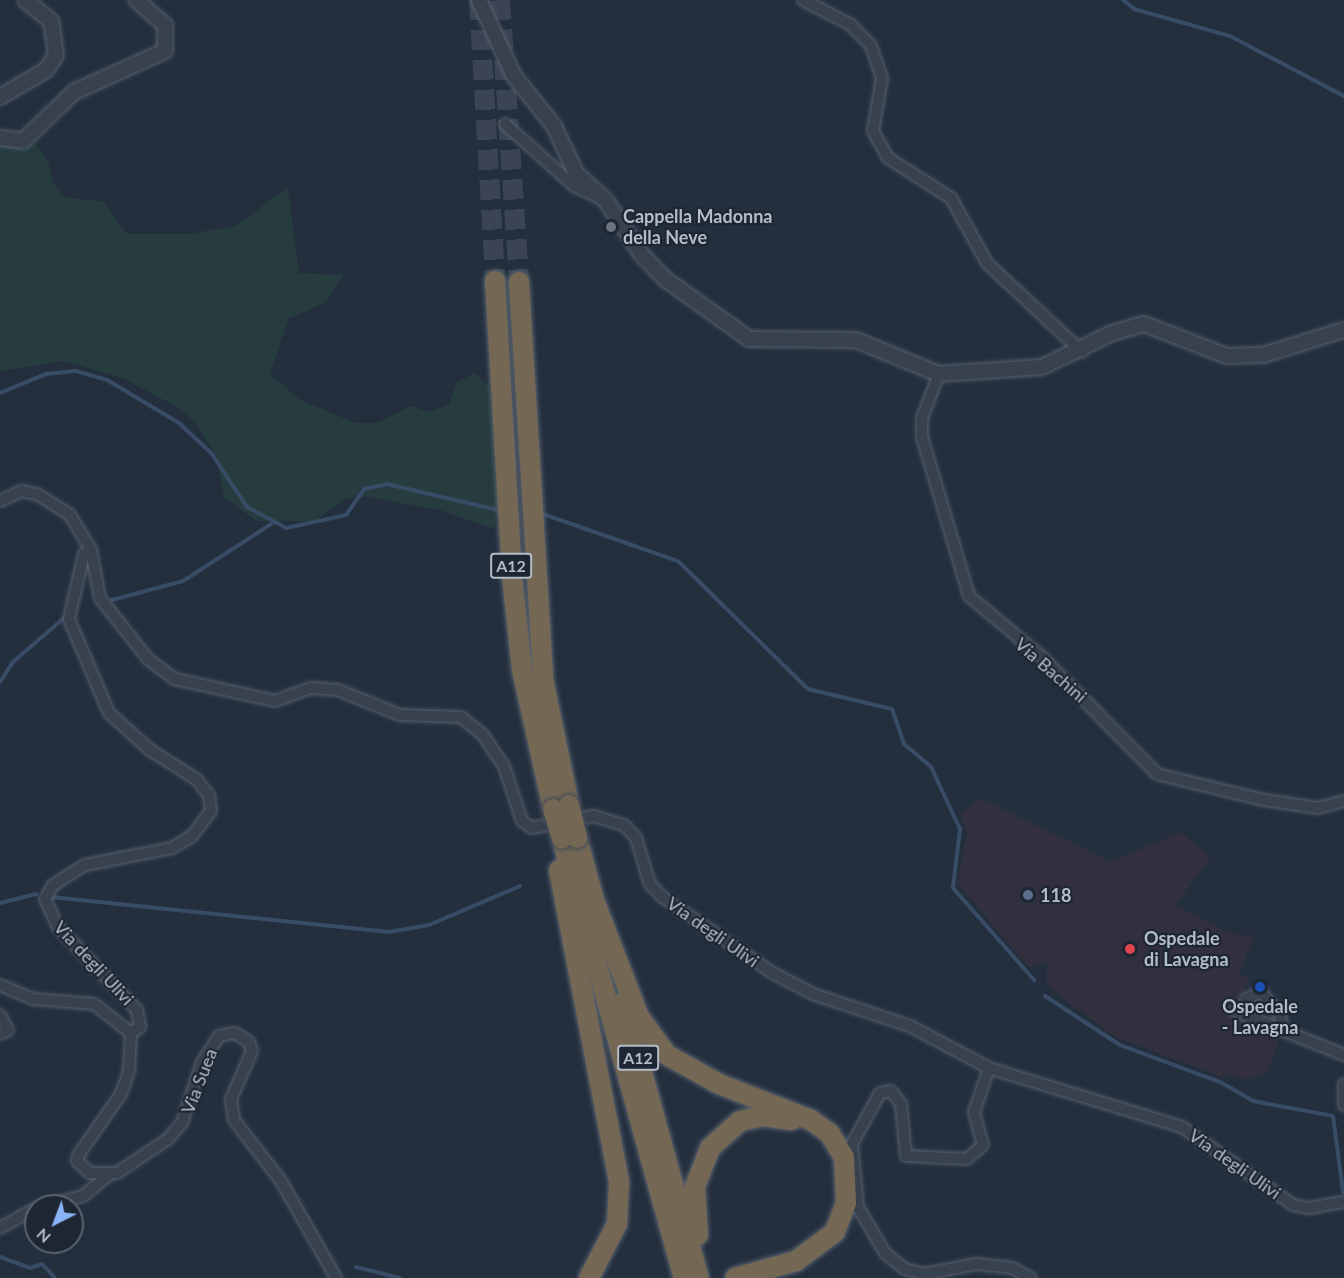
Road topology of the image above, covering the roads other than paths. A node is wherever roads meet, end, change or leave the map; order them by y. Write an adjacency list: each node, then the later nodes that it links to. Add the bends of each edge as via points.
1 (25, 0): 5 (street, via 51,21 56,56 46,70)
2 (136, 0): 7 (street, via 165,25 165,51 74,92 23,141)
3 (478, 0): 8 (street, via 514,76 554,126 576,173)
4 (803, 0): 12 (street, via 851,25 871,46 882,78 873,131 888,158 951,198 987,263)
5 (0, 97)
6 (505, 123): 8 (street, via 574,186)
7 (0, 138)
8 (606, 201): 13 (street, via 665,279 749,339 856,340)
9 (495, 281): 16 (highway, A12, via 512,576)
10 (519, 282): 16 (highway, A12, via 533,573)
11 (1344, 330): 12 (street, via 1263,355 1227,356 1144,324 1112,333)
12 (1082, 352): 13 (street, via 1042,367)
13 (939, 374): 17 (street, Via Bachini, via 922,418 922,437 969,596 1043,658 1157,774 1263,800 1318,807)
14 (0, 501): 15 (street, via 21,491 37,494 70,514)
15 (91, 550): 25 (street, Via degli Ulivi, via 84,554 69,619 109,713 150,750 196,779 209,795 211,811 192,836 172,848 85,865 53,885 45,899 58,927 137,1010 140,1027); 28 (street, Via degli Ulivi, via 100,598 148,659 175,679 275,701 310,688 338,690 400,715 461,717 483,735 504,766 515,812 531,828 586,816 624,825 636,838 650,884 661,896 771,972 813,994 910,1026)
16 (547, 757): 18 (highway, A12, bridge)
17 (1344, 801)
18 (564, 840): 19 (highway, A12); 38 (highway, via 619,1183 617,1224); 39 (highway, A12)
19 (594, 900): 32 (highway, via 639,1017 667,1055 719,1084 811,1120 834,1142); 40 (highway, A12)
20 (0, 985): 25 (street, via 33,999 94,1004)
21 (1235, 1011): 23 (street)
22 (0, 1015): 26 (street, via 8,1030)
23 (1248, 1016): 24 (street); 24 (street, via 1246,999 1261,992 1275,1005)
24 (1284, 1031): 27 (street)
25 (131, 1033): 31 (street, via 129,1071 121,1094 77,1161 90,1173)
26 (0, 1034)
27 (1344, 1055)
28 (989, 1068): 34 (street, Via degli Ulivi, via 1182,1127 1293,1204 1309,1208); 43 (street, via 974,1112 983,1145 967,1159 906,1156 901,1104 891,1092 880,1093 852,1144 858,1207 885,1253 905,1269 925,1274 976,1264 1012,1268)
29 (1344, 1084): 30 (street)
30 (1344, 1105)
31 (110, 1174): 33 (street); 37 (street, Via Suea, via 168,1139 191,1103 210,1045 235,1032 252,1051 231,1099 234,1120 281,1181)
32 (847, 1178): 41 (highway, via 828,1143 790,1119 763,1116 723,1133 710,1148 695,1186 697,1231); 42 (highway, via 835,1232 816,1250 796,1261)
33 (84, 1195)
34 (1344, 1202)
35 (24, 1215): 36 (street)
36 (0, 1228)
37 (336, 1278)
38 (589, 1278)
39 (684, 1278)
40 (699, 1278)
41 (709, 1278)
42 (735, 1278)
43 (1031, 1278)

